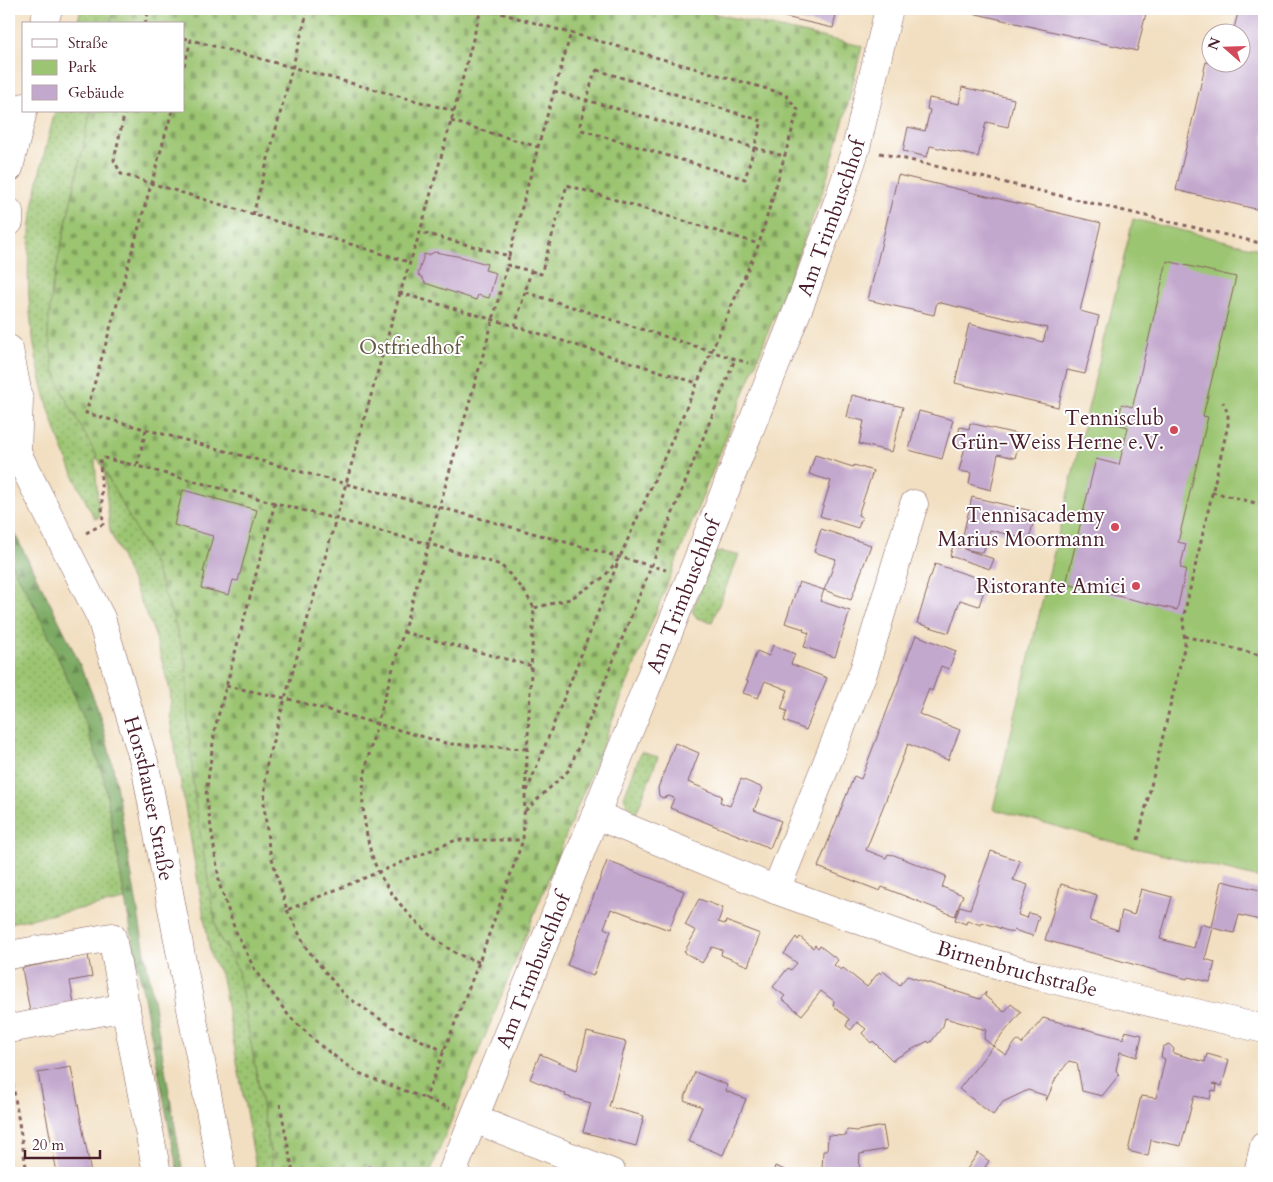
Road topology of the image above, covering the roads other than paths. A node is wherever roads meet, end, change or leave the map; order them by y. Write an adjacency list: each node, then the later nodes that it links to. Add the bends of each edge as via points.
1 (48, 9): 3 (street)
2 (889, 9): 11 (street, Am Trimbuschhof, via 842,193)
3 (45, 22)
4 (23, 112): 5 (street)
5 (9, 168)
6 (9, 212): 7 (street)
7 (9, 222)
8 (9, 349): 9 (street, via 19,400)
9 (11, 449): 20 (street, Horsthauser Straße, via 100,618 145,765)
10 (914, 504): 12 (street, via 864,670)
11 (596, 815): 12 (street, Birnenbruchstraße); 17 (street, Am Trimbuschhof)
12 (776, 890): 16 (street, Birnenbruchstraße, via 926,944 1034,975)
13 (9, 955): 14 (street, via 112,937)
14 (126, 1007): 15 (street, via 9,1029); 19 (street)
15 (9, 1026)
16 (1264, 1029)
17 (474, 1119): 21 (street, Am Trimbuschhof); 22 (street)
18 (1264, 1146): 23 (street)
19 (156, 1173)
20 (222, 1173)
21 (452, 1173)
22 (612, 1173)
23 (1258, 1173)

